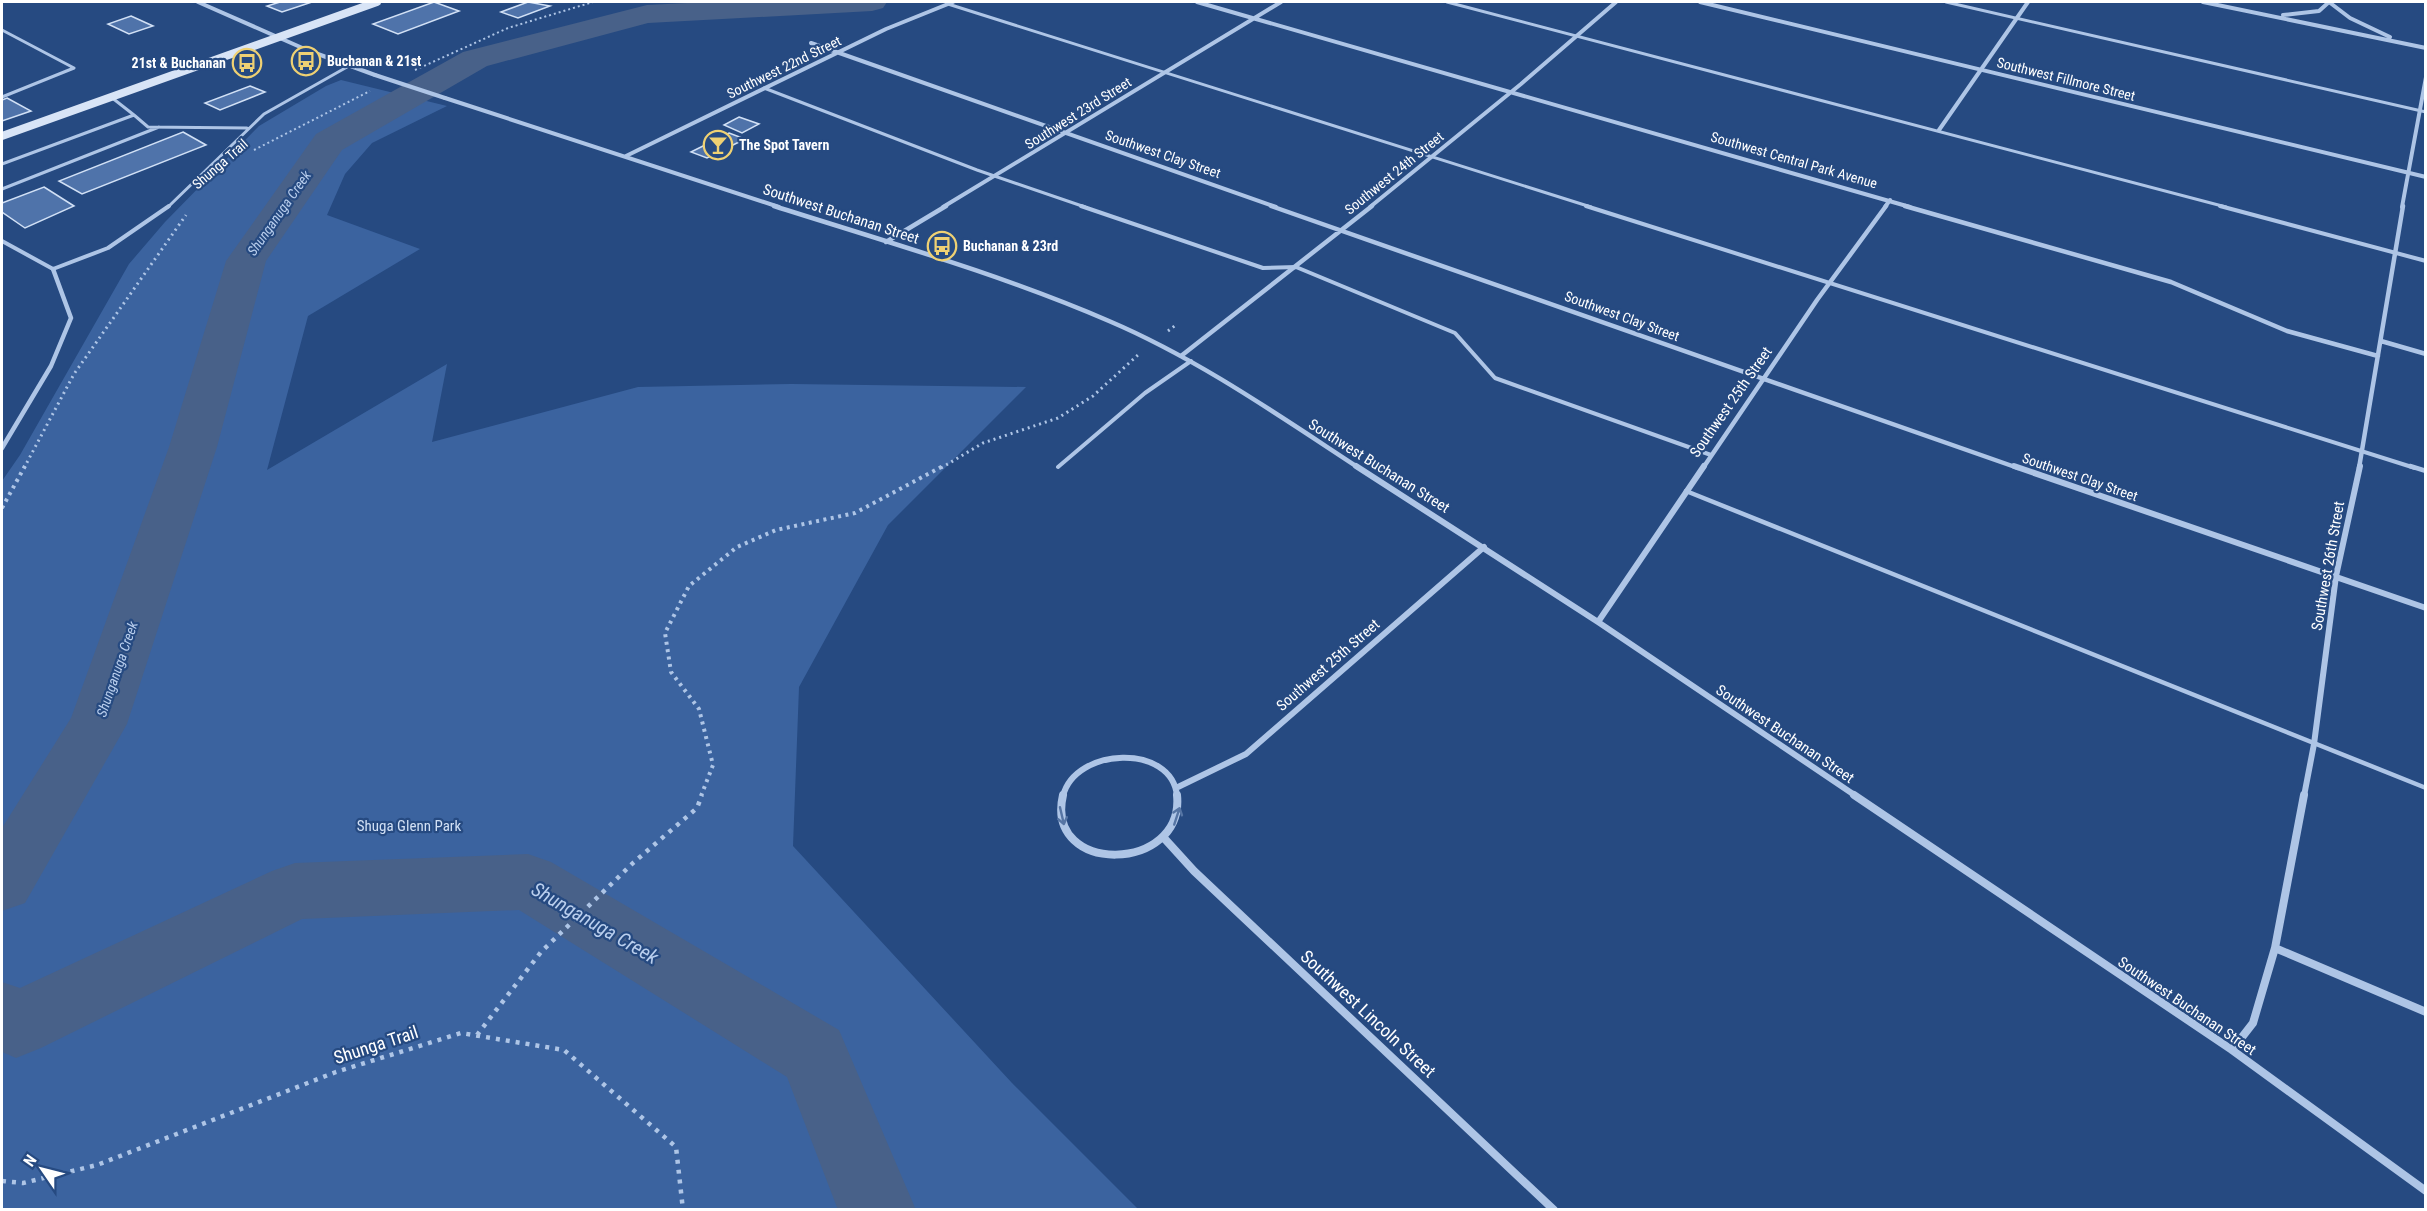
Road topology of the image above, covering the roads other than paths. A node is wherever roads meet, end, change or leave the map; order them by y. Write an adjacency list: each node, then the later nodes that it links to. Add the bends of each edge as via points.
1 (198, 2): 19 (street, Southwest Buchanan Street)
2 (377, 2): 19 (main road)
3 (953, 2): 13 (street, Southwest 22nd Street)
4 (1197, 2): 15 (street, Southwest Central Park Avenue)
5 (1281, 2): 15 (street, Southwest 23rd Street)
6 (1447, 2): 18 (lane)
7 (1616, 2): 18 (street, Southwest 24th Street)
8 (1700, 2): 25 (street, Southwest Fillmore Street)
9 (1946, 2): 16 (lane)
10 (2028, 2): 16 (street)
11 (2203, 2): 14 (street)
12 (2329, 2): 14 (street, via 2308,14); 21 (street, via 2360,24)
13 (948, 4): 23 (street, Southwest 22nd Street); 26 (lane)
14 (2262, 14): 21 (street)
15 (1254, 18): 26 (street, Southwest 23rd Street); 29 (street, Southwest Central Park Avenue)
16 (2016, 18): 25 (street); 33 (lane)
17 (2, 30): 31 (lane, via 74,68)
18 (1578, 36): 29 (street, Southwest 24th Street); 38 (lane)
19 (275, 38): 24 (street, Southwest Buchanan Street); 32 (main road)
20 (811, 43): 23 (street, Southwest Clay Street)
21 (2409, 45): 22 (street)
22 (2426, 48)
23 (837, 52): 28 (street, Southwest 22nd Street); 39 (street, Southwest Clay Street)
24 (348, 67): 37 (lane); 41 (street, Southwest Buchanan Street, bridge)
25 (1980, 69): 38 (street); 44 (street, Southwest Fillmore Street)
26 (1166, 71): 39 (street, Southwest 23rd Street); 42 (lane)
27 (2426, 77): 30 (street, Southwest 26th Street)
28 (764, 88): 41 (street, Southwest 22nd Street); 45 (lane)
29 (1512, 92): 42 (street, Southwest 24th Street); 48 (street, Southwest Central Park Avenue)
30 (2424, 94): 33 (street, Southwest 26th Street)
31 (2, 97)
32 (111, 97): 35 (lane); 40 (main road)
33 (2418, 110): 34 (lane); 44 (street, Southwest 26th Street)
34 (2426, 112)
35 (134, 115): 36 (lane, via 148,127); 43 (lane)
36 (159, 127): 37 (lane); 47 (lane)
37 (247, 128): 55 (lane, via 163,212 108,248)
38 (1939, 130): 52 (lane)
39 (1067, 133): 45 (street, Southwest 23rd Street); 49 (street, Southwest Clay Street)
40 (2, 136)
41 (626, 156): 51 (street, Southwest Buchanan Street)
42 (1431, 157): 49 (street, Southwest 24th Street); 56 (lane)
43 (2, 164)
44 (2409, 173): 46 (street, Southwest Fillmore Street); 52 (street, Southwest 26th Street)
45 (996, 177): 51 (street, Southwest 23rd Street); 54 (lane, via 1263,268)
46 (2426, 177)
47 (2, 189)
48 (1890, 200): 56 (street, Southwest 25th Street); 60 (street, Southwest Central Park Avenue, via 2170,282 2278,328)
49 (1342, 230): 54 (street, Southwest 24th Street); 62 (street, Southwest Clay Street)
50 (2, 241): 55 (lane)
51 (886, 242): 59 (street, Southwest Buchanan Street, via 1038,291)
52 (2395, 253): 53 (lane); 57 (street, Southwest 26th Street)
53 (2426, 261)
54 (1296, 267): 59 (street, Southwest 24th Street); 65 (lane, via 1455,333 1495,378)
55 (53, 269): 63 (street, via 71,318 51,366)
56 (1829, 283): 62 (street, Southwest 25th Street); 64 (lane)
57 (2381, 341): 58 (street); 60 (street, Southwest 26th Street)
58 (2426, 354)
59 (1181, 356): 61 (street, Southwest Buchanan Street)
60 (2378, 356): 64 (street, Southwest 26th Street)
61 (1191, 361): 66 (lane, via 1145,393); 69 (street, Southwest Buchanan Street)
62 (1763, 379): 65 (street, Southwest 25th Street); 70 (street, Southwest Clay Street)
63 (2, 448)
64 (2362, 451): 67 (lane); 70 (street, Southwest 26th Street)
65 (1711, 455): 68 (street, Southwest 25th Street)
66 (1058, 467)
67 (2426, 471)
68 (1686, 491): 72 (street, Southwest 25th Street); 73 (lane)
69 (1484, 547): 72 (street, Southwest Buchanan Street); 74 (street, Southwest 25th Street, via 1246,754)
70 (2336, 576): 71 (street, Southwest Clay Street); 73 (street, Southwest 26th Street)
71 (2426, 608)
72 (1598, 622): 79 (street, Southwest Buchanan Street)
73 (2314, 744): 75 (lane); 77 (street, Southwest 26th Street)
74 (1178, 788): 76 (street, one-way to 74, via 1180,809); 76 (street, one-way to 76, via 1168,773 1147,760 1113,757 1089,764 1074,776 1060,801 1060,817 1069,835 1084,848 1098,853 1136,853)
75 (2426, 788)
76 (1164, 838): 81 (street, Southwest Lincoln Street, via 1194,871)
77 (2275, 948): 78 (street); 79 (street, Southwest 26th Street, via 2253,1023)
78 (2426, 1012)
79 (2232, 1050): 80 (street, Southwest Buchanan Street)
80 (2426, 1191)
81 (1554, 1209)

